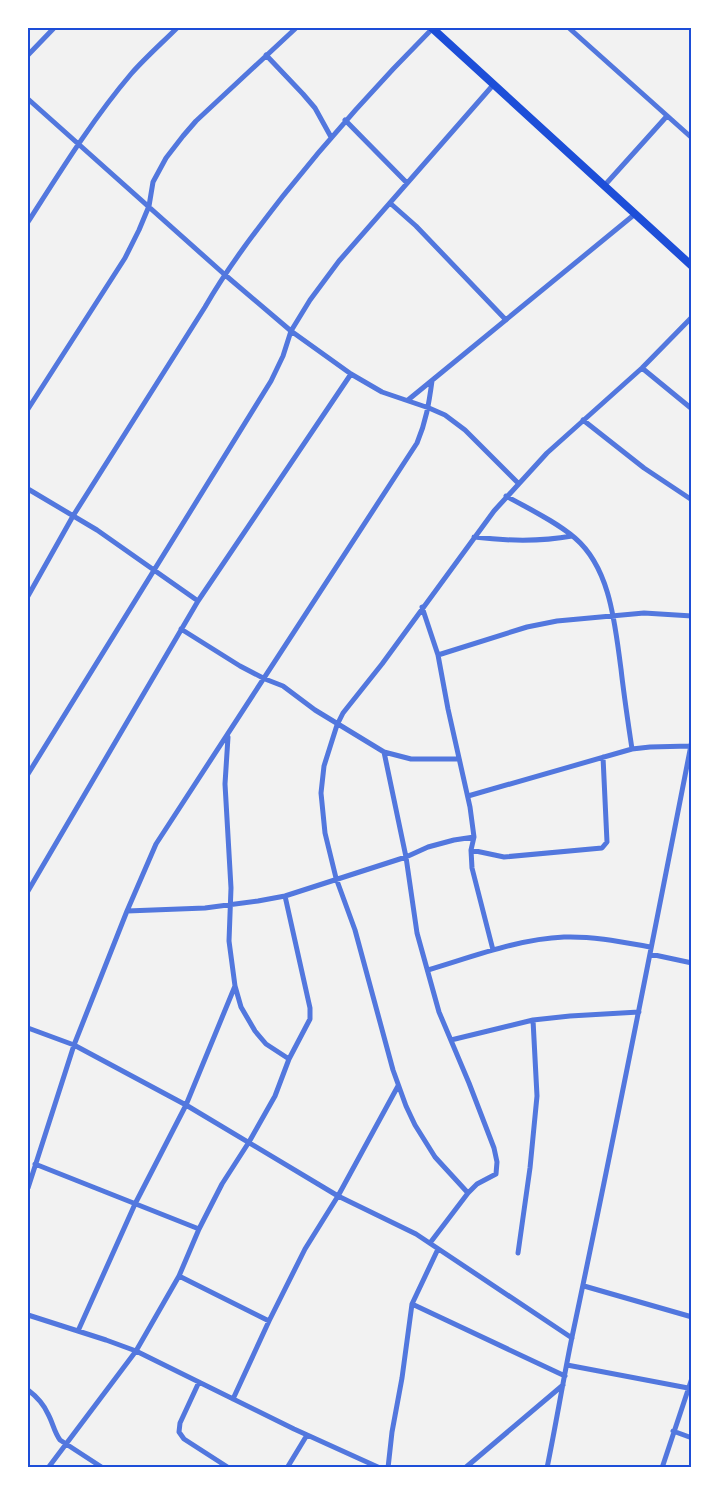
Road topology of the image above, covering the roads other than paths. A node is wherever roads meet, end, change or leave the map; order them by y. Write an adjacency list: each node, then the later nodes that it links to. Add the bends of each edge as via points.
1 (54, 28): 6 (street)
2 (177, 28): 14 (street, via 132,73)
3 (296, 28): 7 (street)
4 (433, 28): 8 (main road); 11 (street)
5 (569, 28): 10 (street)
6 (28, 55)
7 (266, 55): 12 (street, via 309,101); 18 (street, via 183,136 153,182)
8 (494, 84): 15 (street); 16 (main road)
9 (28, 98): 14 (street)
10 (667, 116): 13 (street); 16 (street)
11 (346, 120): 12 (street); 15 (street)
12 (331, 137): 22 (street)
13 (692, 138)
14 (78, 144): 18 (street); 20 (street)
15 (408, 183): 17 (street)
16 (604, 186): 19 (main road)
17 (390, 204): 24 (street); 25 (street, via 339,261)
18 (149, 206): 22 (street); 31 (street, via 125,258)
19 (635, 214): 21 (main road); 24 (street)
20 (28, 222)
21 (692, 266)
22 (224, 274): 25 (street); 38 (street)
23 (692, 317): 26 (street)
24 (506, 320): 28 (street)
25 (291, 331): 27 (street); 41 (street, via 271,381)
26 (642, 368): 32 (street); 33 (street)
27 (351, 374): 29 (street, via 382,392); 43 (street)
28 (432, 381): 29 (street); 30 (street)
29 (408, 400): 30 (street)
30 (429, 408): 34 (street, via 465,430); 49 (street, via 417,443)
31 (28, 409)
32 (692, 409)
33 (583, 420): 34 (street); 37 (street, via 644,468)
34 (518, 483): 36 (street)
35 (28, 489): 38 (street)
36 (506, 496): 39 (street); 40 (street)
37 (692, 500)
38 (73, 516): 41 (street); 42 (street)
39 (572, 536): 40 (street, via 502,541); 45 (street, via 595,563)
40 (474, 537): 44 (street)
41 (154, 570): 43 (street); 57 (street)
42 (28, 596)
43 (198, 601): 47 (street)
44 (422, 607): 48 (street); 50 (street)
45 (614, 615): 46 (street); 48 (street, via 527,627); 53 (street)
46 (692, 616)
47 (181, 629): 49 (street); 63 (street)
48 (438, 655): 56 (street)
49 (265, 679): 50 (street, via 283,686); 51 (street)
50 (337, 725): 54 (street); 62 (street, via 324,766 320,792 325,833)
51 (228, 735): 65 (street, via 225,784); 66 (street, via 156,844)
52 (691, 743): 53 (street); 67 (street)
53 (632, 749): 55 (street)
54 (384, 752): 56 (street, via 411,759); 61 (street)
55 (603, 757): 58 (street); 60 (street, via 604,847 504,857)
56 (459, 759): 58 (street)
57 (28, 774)
58 (468, 796): 59 (street)
59 (474, 837): 60 (street); 61 (street, via 428,847)
60 (471, 850): 68 (street, via 472,868)
61 (406, 857): 62 (street); 71 (street, via 416,933)
62 (336, 878): 64 (street); 79 (street, via 355,930)
63 (28, 891)
64 (285, 896): 65 (street); 78 (street, via 311,1015)
65 (231, 904): 66 (street); 72 (street, via 229,941)
66 (127, 911): 77 (street)
67 (652, 947): 68 (street, via 589,937 565,937); 69 (street)
68 (492, 950): 71 (street)
69 (650, 954): 70 (street); 73 (street)
70 (692, 963)
71 (428, 970): 76 (street, via 439,1012)
72 (235, 986): 78 (street, via 241,1007 255,1031 266,1044); 80 (street)
73 (639, 1012): 74 (street); 92 (street)
74 (533, 1020): 76 (street); 90 (street, via 537,1096)
75 (28, 1028): 77 (street)
76 (451, 1040): 84 (street, via 497,1162 495,1176 477,1184)
77 (74, 1045): 80 (street); 82 (street)
78 (288, 1059): 81 (street, via 275,1096)
79 (398, 1086): 84 (street, via 415,1125 435,1157); 85 (street)
80 (186, 1105): 81 (street); 86 (street)
81 (249, 1142): 85 (street); 87 (street)
82 (35, 1164): 83 (street); 86 (street)
83 (28, 1188)
84 (468, 1193): 88 (street)
85 (338, 1196): 88 (street); 96 (street, via 305,1250)
86 (135, 1204): 87 (street); 97 (street)
87 (199, 1229): 91 (street)
88 (430, 1243): 89 (street)
89 (438, 1249): 93 (street); 98 (street)
90 (518, 1253)
91 (178, 1276): 96 (street); 99 (street)
92 (584, 1286): 95 (street); 98 (street)
93 (412, 1304): 101 (street); 117 (street)
94 (28, 1315): 97 (street)
95 (692, 1317)
96 (269, 1321): 107 (street)
97 (78, 1331): 99 (street)
98 (572, 1338): 100 (street)
99 (136, 1352): 103 (street); 111 (street)
100 (567, 1365): 101 (street); 105 (street)
101 (565, 1376): 104 (street)
102 (692, 1378): 105 (street)
103 (199, 1382): 107 (street); 114 (street, via 180,1423 180,1432 184,1439)
104 (563, 1385): 118 (street); 119 (street)
105 (688, 1388): 108 (street)
106 (28, 1390): 111 (street, via 40,1402 56,1435)
107 (233, 1399): 109 (street)
108 (673, 1431): 110 (street); 120 (street)
109 (306, 1435): 115 (street); 116 (street)
110 (692, 1438)
111 (65, 1444): 112 (street); 113 (street)
112 (48, 1468)
113 (103, 1468)
114 (229, 1468)
115 (288, 1468)
116 (380, 1468)
117 (388, 1468)
118 (465, 1468)
119 (547, 1468)
120 (662, 1468)

